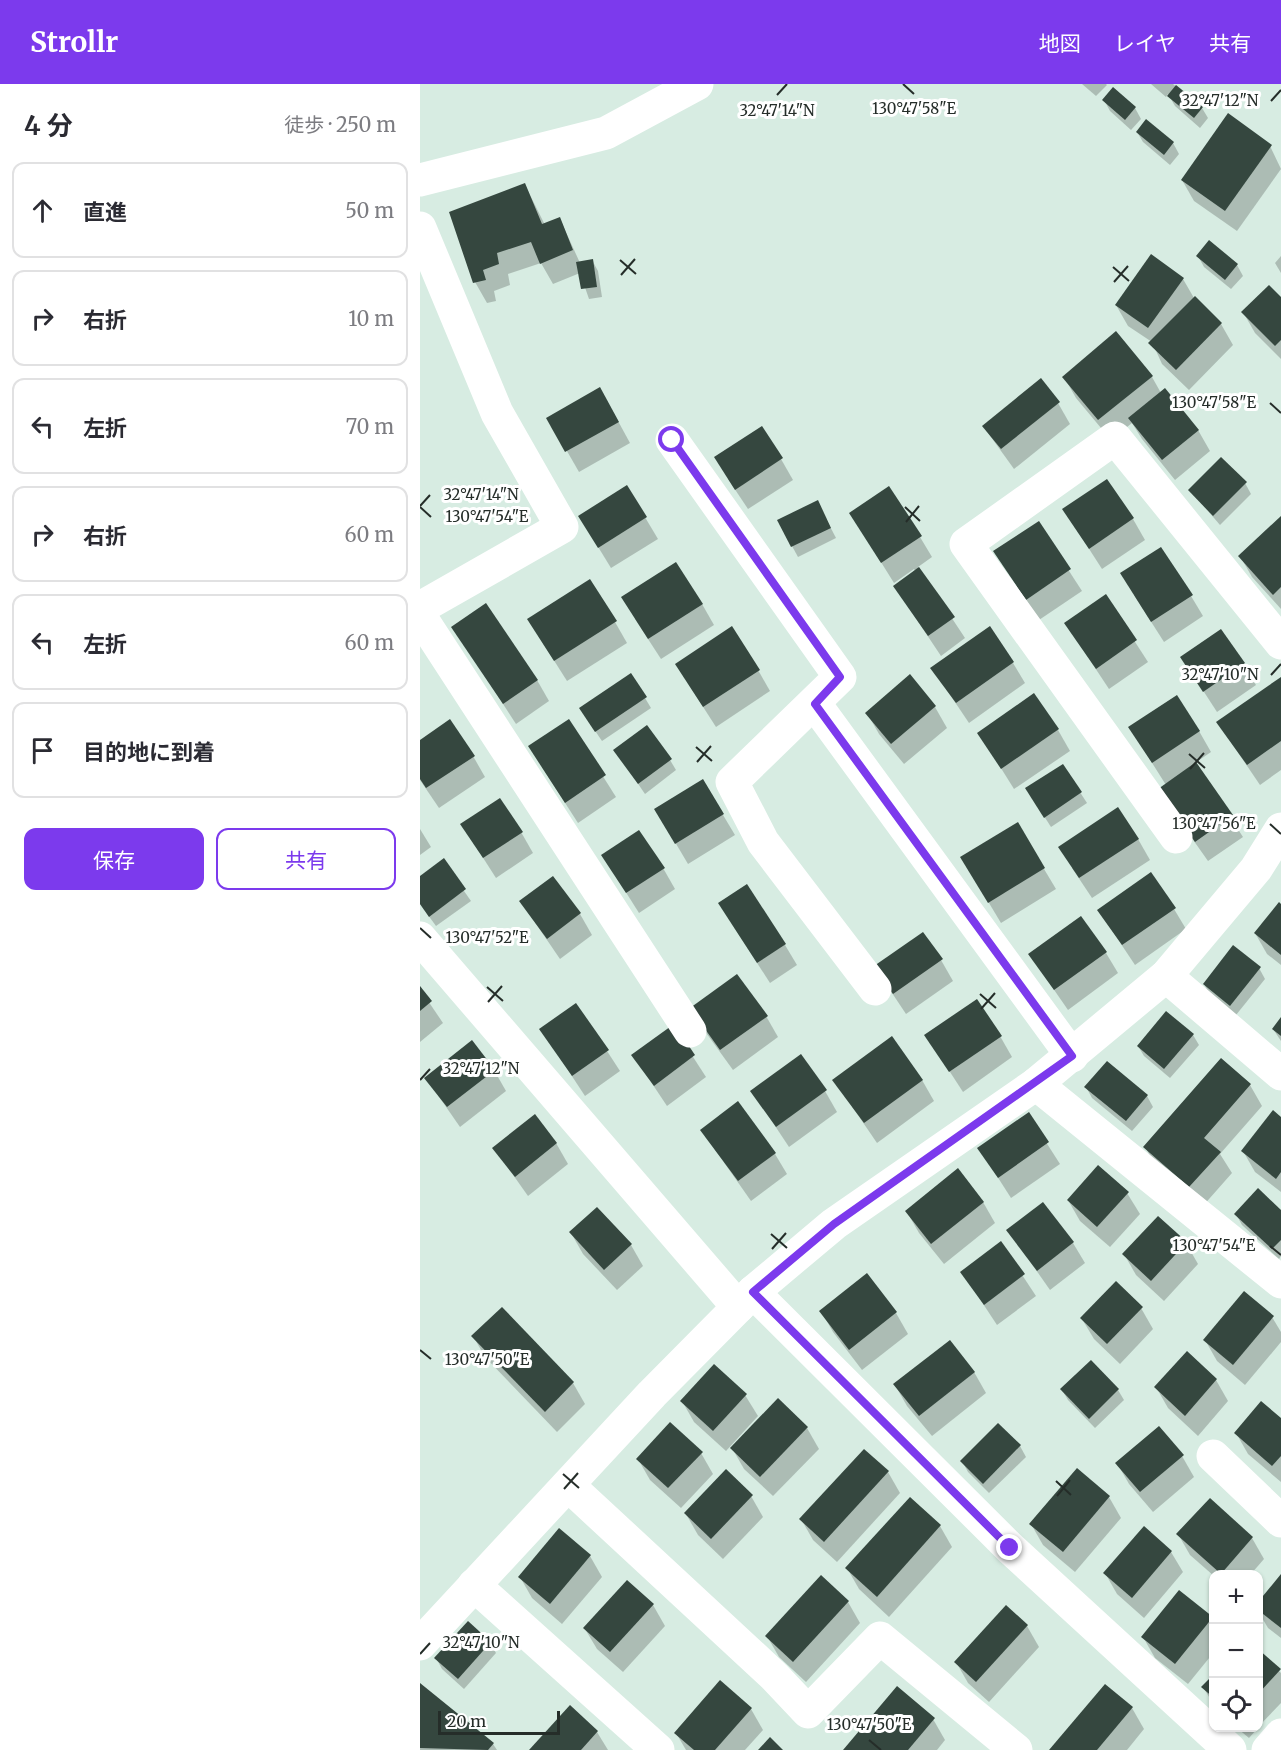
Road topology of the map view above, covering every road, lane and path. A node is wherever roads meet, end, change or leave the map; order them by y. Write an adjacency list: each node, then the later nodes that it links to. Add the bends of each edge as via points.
1 (698, 84): 2 (street, via 606,134)
2 (420, 180)
3 (420, 228): 5 (street, via 497,413 562,527)
4 (672, 440): 8 (street, via 840,677)
5 (420, 608)
6 (420, 616): 15 (street)
7 (1281, 643): 10 (street, via 1115,438 966,544)
8 (815, 704): 14 (street, via 732,783 763,842); 16 (street)
9 (1281, 829): 11 (street)
10 (1176, 837)
11 (1272, 865): 13 (street)
12 (420, 938): 20 (street)
13 (1166, 976): 16 (street); 17 (street)
14 (875, 989)
15 (690, 1031)
16 (1072, 1056): 18 (street)
17 (1281, 1074)
18 (1036, 1084): 19 (street); 20 (street, via 834,1224)
19 (1281, 1282)
20 (746, 1299): 22 (street); 29 (street)
21 (1213, 1456): 23 (street)
22 (568, 1485): 24 (street); 28 (street, via 808,1712 880,1638)
23 (1281, 1521)
24 (474, 1585): 25 (street); 27 (street)
25 (420, 1644)
26 (1281, 1735): 30 (street)
27 (658, 1750)
28 (1016, 1750)
29 (1230, 1750)
30 (1268, 1750)

